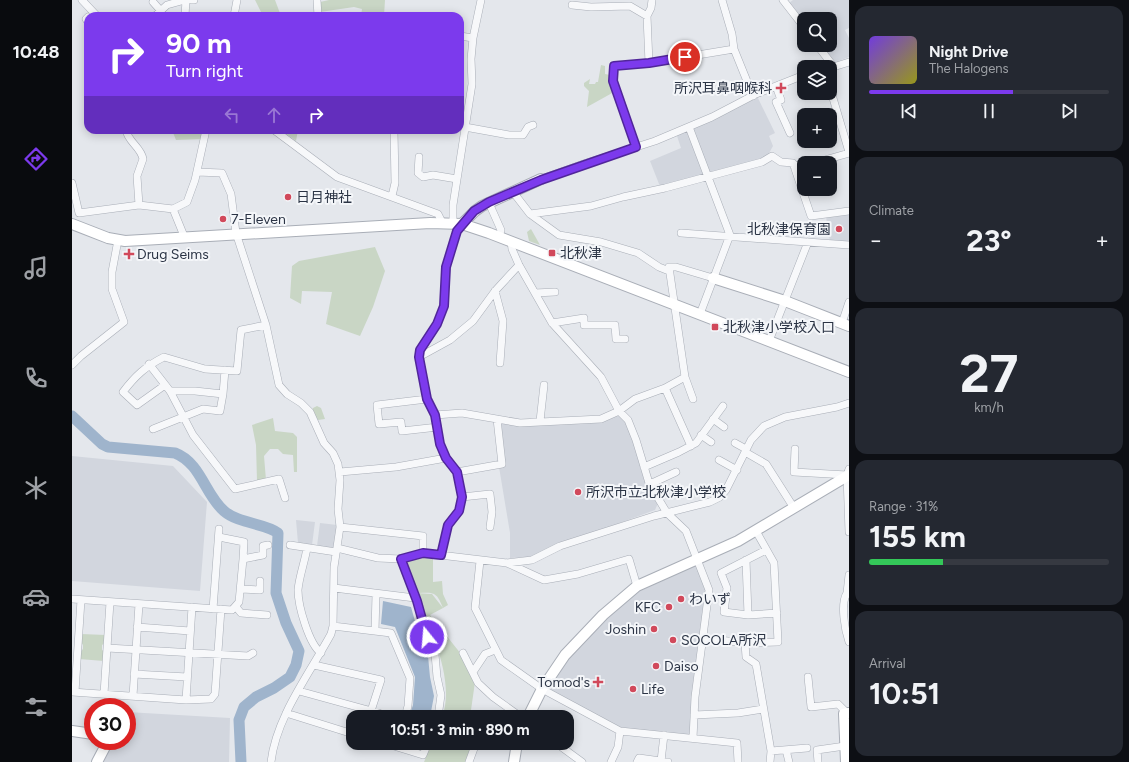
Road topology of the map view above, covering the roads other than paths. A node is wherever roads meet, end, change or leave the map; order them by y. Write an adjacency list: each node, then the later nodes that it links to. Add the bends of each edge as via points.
1 (82, 0): 11 (street)
2 (185, 0): 13 (street, via 167,5); 14 (street)
3 (237, 0): 15 (street)
4 (317, 0): 16 (street)
5 (481, 0): 20 (street)
6 (652, 0): 17 (street, via 652,8)
7 (722, 0): 21 (street)
8 (783, 0): 18 (street)
9 (153, 2): 12 (street)
10 (572, 5): 17 (street, via 630,6)
11 (90, 12)
12 (158, 12)
13 (159, 12)
14 (185, 12)
15 (235, 12)
16 (318, 12)
17 (647, 16): 23 (street)
18 (797, 18)
19 (464, 37): 20 (street)
20 (473, 38): 29 (street, via 472,84)
21 (734, 49): 23 (street); 27 (street)
22 (849, 62): 24 (street)
23 (649, 63): 41 (street, via 614,66 613,81)
24 (837, 66)
25 (797, 78): 26 (street)
26 (776, 86): 27 (street); 35 (street, via 781,100 776,102)
27 (753, 96): 33 (street)
28 (834, 100): 42 (street)
29 (464, 111)
30 (464, 120): 32 (street)
31 (533, 125): 32 (street, via 528,126 523,135 508,135)
32 (465, 127): 34 (street)
33 (689, 127): 41 (street); 48 (street)
34 (464, 133)
35 (790, 133)
36 (127, 134): 55 (street, via 139,148 143,159 137,176)
37 (205, 134): 47 (street)
38 (279, 134): 53 (street, via 337,177)
39 (394, 134): 53 (street, via 395,183)
40 (464, 134): 49 (street)
41 (636, 147): 50 (street)
42 (849, 153): 43 (street)
43 (837, 156)
44 (419, 157): 49 (street, via 418,173 423,176)
45 (797, 165): 46 (street)
46 (794, 166): 48 (street, via 793,163 781,162 772,156 762,162); 57 (street, via 812,216)
47 (197, 172): 56 (street, via 187,202); 64 (street, via 222,173 231,194)
48 (708, 177): 59 (street, via 591,206); 66 (street)
49 (457, 178): 62 (street)
50 (541, 180): 52 (street)
51 (72, 183): 58 (street)
52 (513, 192): 54 (street); 59 (street)
53 (392, 196): 60 (street, via 438,214)
54 (489, 202): 62 (street); 67 (street, via 501,230)
55 (139, 205): 56 (street); 58 (street)
56 (174, 209): 65 (street)
57 (849, 211)
58 (75, 213)
59 (530, 214): 73 (street, via 559,235 601,242 638,253)
60 (442, 222): 62 (street); 64 (street)
61 (72, 224): 68 (street)
62 (457, 224): 67 (street); 87 (street, via 446,267 444,306 437,324 420,350)
63 (681, 233): 66 (street)
64 (236, 234): 65 (street); 83 (street)
65 (184, 236): 68 (street)
66 (730, 236): 70 (street); 74 (street)
67 (499, 237): 69 (street)
68 (118, 240): 90 (street, via 112,288 124,322)
69 (511, 241): 72 (street); 80 (street)
70 (808, 242): 71 (street); 78 (street)
71 (849, 245)
72 (519, 265): 75 (street); 77 (street)
73 (669, 271): 74 (street, via 669,267 676,267); 80 (street)
74 (713, 278): 78 (street); 81 (street)
75 (495, 291): 87 (street, via 473,321 450,340); 88 (street, via 503,321)
76 (555, 292): 77 (street)
77 (535, 293): 82 (street)
78 (785, 301): 84 (street); 86 (street)
79 (849, 302): 84 (street)
80 (673, 304): 81 (street); 93 (street)
81 (700, 314): 86 (street)
82 (552, 323): 85 (street, via 584,318 584,324 615,325 616,339); 103 (street, via 601,377)
83 (266, 325): 91 (street, via 241,330 237,371); 122 (street, via 279,385 310,412 324,443 336,459)
84 (845, 325)
85 (625, 339)
86 (769, 341): 92 (street)
87 (419, 357): 99 (street)
88 (500, 363)
89 (149, 364): 91 (street, via 164,357 205,369); 94 (street); 94 (street, via 135,376 123,392 137,405)
90 (72, 365)
91 (225, 370): 98 (street)
92 (849, 372)
93 (685, 377): 96 (street); 100 (street)
94 (165, 385): 97 (street)
95 (544, 385): 108 (street)
96 (665, 388): 103 (street, via 635,400); 115 (street)
97 (170, 391): 98 (street); 105 (street)
98 (223, 394): 105 (street, via 220,411 203,410)
99 (427, 399): 104 (street); 109 (street, via 377,405 379,424 401,422 402,431)
100 (693, 399)
101 (849, 403): 117 (street, via 775,420 757,433)
102 (723, 406): 107 (street)
103 (619, 411): 108 (street, via 601,419); 120 (street, via 628,420)
104 (435, 415): 106 (street, via 462,413); 109 (street)
105 (184, 417): 111 (street); 128 (street, via 193,435 235,489 279,479)
106 (498, 419): 108 (street, via 520,423); 123 (street, via 502,464)
107 (713, 419): 110 (street); 112 (street)
108 (540, 421)
109 (438, 427): 118 (street, via 440,444)
110 (724, 427)
111 (153, 429)
112 (701, 435): 113 (street); 115 (street)
113 (712, 442)
114 (734, 443): 117 (street)
115 (691, 446): 120 (street)
116 (795, 449): 125 (street, via 794,472)
117 (745, 450): 121 (street); 129 (street, via 766,464)
118 (446, 458): 122 (street, via 396,467); 123 (street)
119 (719, 460): 121 (street)
120 (644, 467): 126 (street)
121 (737, 470): 130 (street, via 720,497 697,507)
122 (340, 472): 131 (street)
123 (457, 472): 127 (street)
124 (676, 472): 126 (street)
125 (848, 473): 129 (street); 134 (street)
126 (650, 484): 130 (street)
127 (462, 497): 132 (street, via 490,494); 141 (street, via 459,511 448,525)
128 (285, 498)
129 (794, 508): 133 (street)
130 (667, 513): 142 (street, via 686,530); 147 (street, via 560,546 532,560)
131 (340, 527): 138 (street); 140 (street, via 423,536)
132 (490, 527)
133 (756, 532): 139 (street); 142 (street)
134 (849, 532)
135 (268, 545): 143 (street, via 263,546 263,555)
136 (290, 545): 137 (street)
137 (308, 548): 138 (street); 178 (street, via 298,590 313,646)
138 (336, 550): 144 (street, via 378,558); 151 (street)
139 (766, 550): 145 (street); 163 (street, via 774,563)
140 (423, 553): 141 (street); 144 (street)
141 (441, 555): 146 (street)
142 (697, 558): 150 (street); 170 (street, via 708,590)
143 (243, 559): 152 (street); 162 (street, via 244,542 219,533)
144 (401, 559): 155 (street)
145 (746, 560): 165 (street); 165 (street, via 721,573 727,588 724,612)
146 (480, 561): 147 (street); 175 (street, via 475,608)
147 (507, 563): 150 (street, via 544,580 578,574 629,559)
148 (849, 575): 154 (street)
149 (260, 581): 152 (street, via 260,590)
150 (637, 586): 186 (street, via 579,639)
151 (334, 588): 153 (street); 166 (street)
152 (240, 589): 161 (street)
153 (376, 594): 155 (street); 169 (street)
154 (848, 594): 171 (street, via 845,596 844,613)
155 (415, 598): 196 (street, via 427,637 436,654 441,695)
156 (72, 599): 157 (street)
157 (81, 600): 158 (street); 188 (street)
158 (110, 602): 159 (street); 173 (street)
159 (139, 604): 160 (street); 167 (street)
160 (192, 607): 162 (street); 168 (street)
161 (236, 607): 162 (street, via 232,610); 164 (street, via 241,613)
162 (217, 609): 180 (street)
163 (777, 613): 165 (street); 172 (street, via 778,642)
164 (267, 615)
165 (748, 615)
166 (333, 626): 169 (street); 178 (street)
167 (138, 627): 168 (street); 174 (street)
168 (190, 631): 176 (street)
169 (375, 631): 195 (street, via 391,633 410,678)
170 (702, 638): 172 (street); 201 (street)
171 (849, 642)
172 (745, 643): 192 (street, via 746,657 756,664)
173 (107, 648): 174 (street); 189 (street)
174 (136, 650): 176 (street); 183 (street)
175 (495, 650): 182 (street, via 485,654); 186 (street, via 501,660)
176 (189, 653): 180 (street); 184 (street)
177 (252, 653): 180 (street, via 248,656)
178 (321, 653): 181 (street)
179 (463, 653): 182 (street)
180 (217, 655): 191 (street, via 214,696 208,701)
181 (314, 665): 187 (street); 194 (street, via 381,680)
182 (473, 672): 197 (street, via 478,683)
183 (134, 674): 184 (street); 190 (street)
184 (187, 677): 191 (street)
185 (808, 677): 200 (street, via 811,706 838,704)
186 (542, 689): 198 (street); 203 (street)
187 (299, 691): 193 (street); 199 (street)
188 (73, 692): 189 (street)
189 (104, 694): 190 (street)
190 (133, 696): 191 (street)
191 (186, 700)
192 (763, 709): 201 (street); 217 (street)
193 (367, 710)
194 (371, 710)
195 (407, 710)
196 (439, 710)
197 (511, 710)
198 (532, 710)
199 (286, 713): 204 (street); 219 (street, via 275,740)
200 (848, 713): 208 (street, via 844,714)
201 (694, 715): 207 (street)
202 (72, 731): 205 (street)
203 (620, 731): 206 (street); 223 (street, via 618,746)
204 (346, 732)
205 (84, 733)
206 (664, 735): 207 (street); 225 (street)
207 (694, 738): 226 (street, via 737,743)
208 (844, 746): 229 (street, via 817,750); 230 (street)
209 (807, 748): 216 (street)
210 (103, 750): 218 (street)
211 (410, 750): 212 (street, via 423,755)
212 (425, 750)
213 (473, 750): 220 (street)
214 (516, 750): 221 (street)
215 (566, 750): 222 (street)
216 (786, 750): 217 (street); 228 (street)
217 (771, 751): 227 (street)
218 (97, 762)
219 (270, 762)
220 (469, 762)
221 (514, 762)
222 (582, 762)
223 (611, 762)
224 (637, 762): 225 (street, via 638,758)
225 (665, 762)
226 (738, 762)
227 (770, 762)
228 (789, 762)
229 (818, 762)
230 (846, 762)

